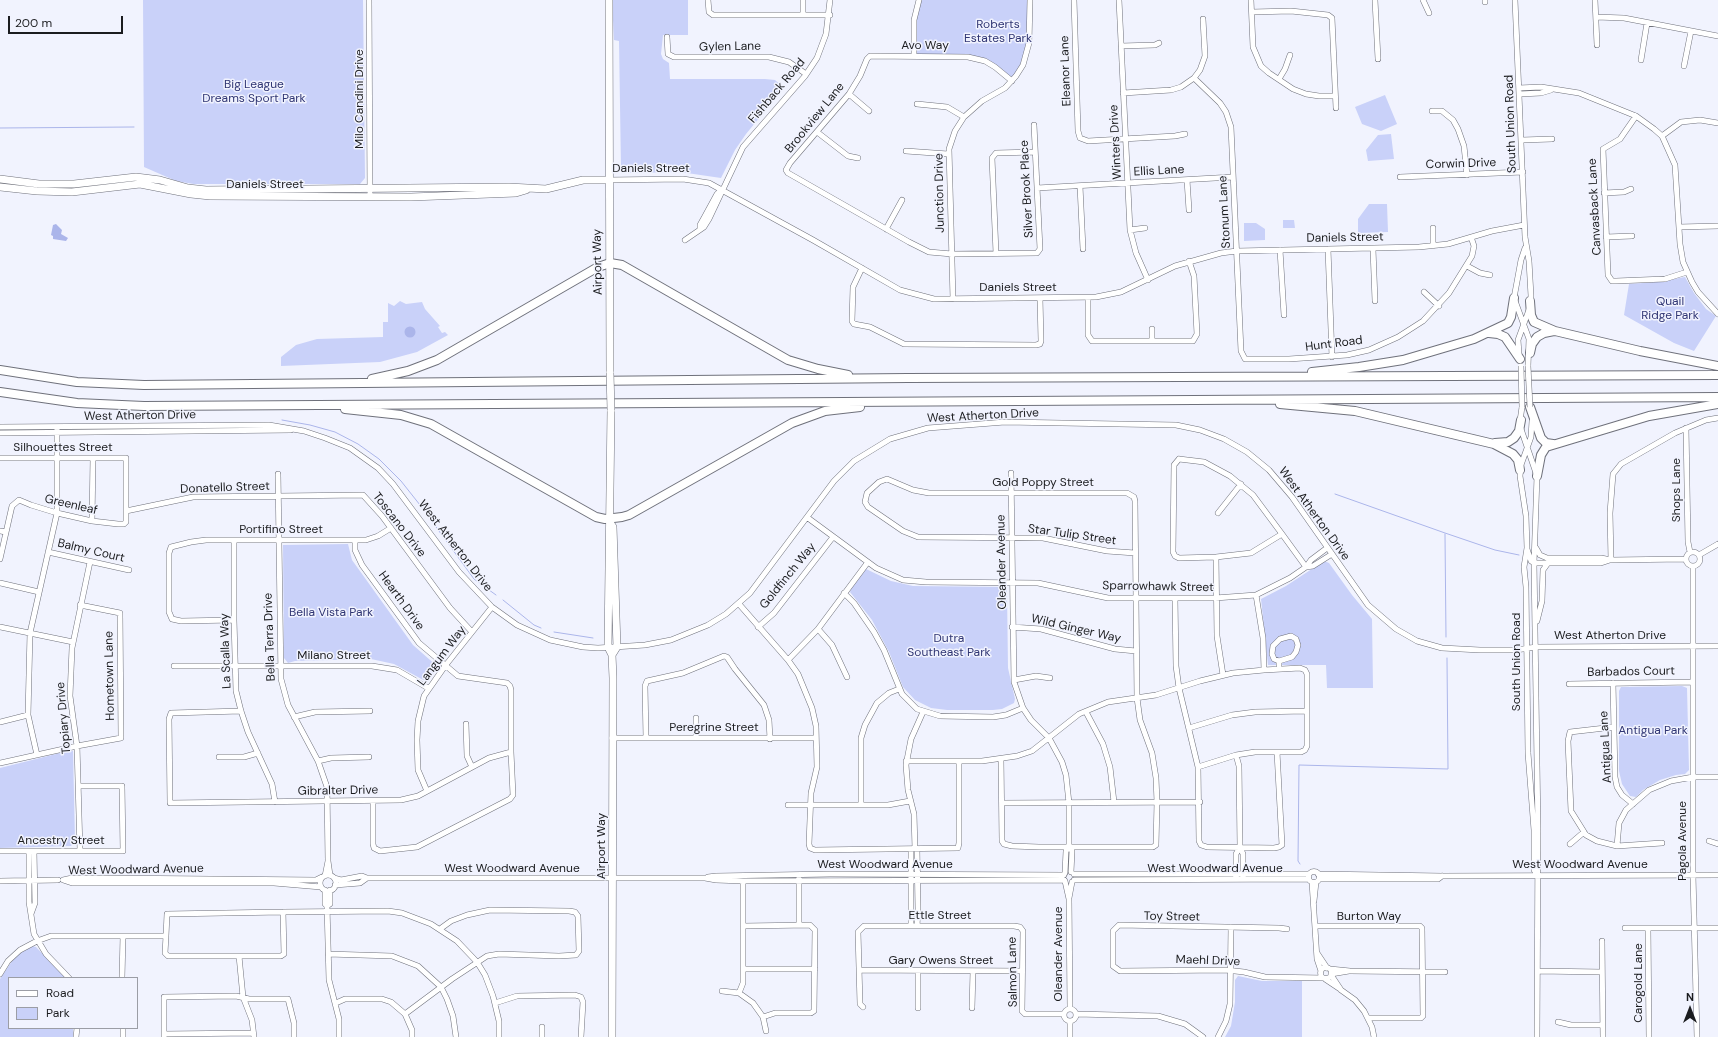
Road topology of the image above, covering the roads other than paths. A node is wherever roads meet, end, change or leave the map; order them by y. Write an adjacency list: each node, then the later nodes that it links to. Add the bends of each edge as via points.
1 (369, 0): 72 (street, Milo Candini Drive)
2 (608, 0): 67 (main road, Airport Way)
3 (708, 0): 17 (street, via 711,14)
4 (803, 0): 17 (street)
5 (830, 0): 18 (street, Fishback Road)
6 (919, 0): 30 (street, via 914,20)
7 (1030, 0): 37 (street, Junction Drive, via 1028,54 1023,66)
8 (1074, 0): 55 (street, Eleanor Lane, via 1078,131 1082,140)
9 (1119, 0): 27 (street, Winters Drive)
10 (1251, 0): 15 (street)
11 (1374, 0): 31 (street)
12 (1423, 0): 16 (street)
13 (1515, 0): 38 (street, South Union Road)
14 (1595, 0): 19 (street)
15 (1252, 12): 36 (street, via 1255,55 1262,66); 43 (street, via 1291,11 1328,15 1332,18)
16 (1429, 13)
17 (803, 15): 18 (street)
18 (830, 15): 34 (street, Fishback Road, via 821,49)
19 (1596, 17): 21 (street, via 1624,18); 26 (street)
20 (1203, 19): 35 (street, via 1204,56 1200,70)
21 (1648, 23): 22 (street); 32 (street)
22 (1690, 31): 23 (street); 33 (street)
23 (1718, 36)
24 (667, 37): 34 (street, Gylen Lane, via 668,54 674,57 769,57 789,62)
25 (1159, 43): 27 (street)
26 (1597, 45)
27 (1121, 46): 40 (street, Winters Drive)
28 (1290, 55): 36 (street)
29 (878, 56): 30 (street, Avo Way); 41 (street, Brookview Lane, via 868,57)
30 (914, 56): 37 (street, Avo Way, via 977,58 995,66)
31 (1378, 59)
32 (1641, 60)
33 (1684, 66)
34 (806, 74): 75 (street, Fishback Road, via 743,147)
35 (1194, 78): 40 (street, via 1171,90); 64 (street, Stonum Lane, via 1220,103 1230,119)
36 (1279, 79): 43 (street, via 1306,94)
37 (1012, 80): 49 (street, Junction Drive, via 1000,92 982,101)
38 (1519, 88): 39 (street); 42 (street, South Union Road)
39 (1552, 89): 42 (street, via 1541,93); 48 (street, via 1579,94)
40 (1124, 93): 55 (street, Winters Drive)
41 (849, 94): 47 (street); 52 (street, Brookview Lane)
42 (1520, 94): 57 (street, South Union Road)
43 (1335, 96): 45 (street)
44 (917, 104): 49 (street, via 947,107)
45 (1336, 108)
46 (1432, 110): 63 (street, via 1442,111 1453,120 1458,129 1464,146)
47 (869, 111)
48 (1636, 116): 54 (street); 77 (street, Canvasback Lane, via 1620,139 1603,149)
49 (964, 117): 60 (street, Junction Drive, via 955,131)
50 (1718, 123): 54 (street, via 1685,121 1676,124)
51 (1034, 125): 59 (street, Silver Brook Place)
52 (817, 132): 61 (street, via 841,152); 86 (street, Brookview Lane, via 786,170)
53 (1185, 134): 55 (street)
54 (1662, 136): 83 (street, via 1675,165)
55 (1125, 139): 69 (street, Winters Drive)
56 (1552, 139): 57 (street)
57 (1522, 140): 62 (street, South Union Road)
58 (906, 151): 60 (street)
59 (1035, 152): 73 (street, Silver Brook Place); 99 (street, via 993,155)
60 (948, 154): 100 (street, Junction Drive)
61 (858, 158)
62 (1523, 172): 63 (street, Corwin Drive); 81 (street, South Union Road)
63 (1467, 174): 65 (street, Corwin Drive)
64 (1233, 177): 68 (street, Ellis Lane); 98 (street, Stonum Lane)
65 (1400, 177)
66 (0, 179): 72 (main road, Daniels Street, via 39,184 74,184 136,177 206,190)
67 (608, 180): 74 (main road, Daniels Street, via 584,180 546,189); 75 (street, Daniels Street, via 696,180); 102 (main road, Airport Way)
68 (1187, 180): 69 (street, Ellis Lane); 80 (street)
69 (1128, 183): 71 (street, Ellis Lane); 87 (street, Winters Drive)
70 (0, 186): 78 (main road, Daniels Street, via 72,192 140,184 210,196)
71 (1080, 186): 73 (street, Ellis Lane); 94 (street)
72 (370, 188): 74 (main road, Daniels Street); 78 (street, Milo Candini Drive)
73 (1037, 188): 99 (street, Silver Brook Place, via 1039,251)
74 (530, 189): 78 (main road, Daniels Street, via 516,193)
75 (722, 189): 91 (street, Fishback Road, via 700,229); 104 (street, Daniels Street)
76 (1631, 189): 77 (street)
77 (1604, 193): 90 (street, Canvasback Lane)
78 (370, 197)
79 (902, 200): 86 (street)
80 (1189, 210)
81 (1524, 226): 89 (street, Daniels Street, via 1504,228); 93 (street, South Union Road)
82 (1718, 226): 83 (street)
83 (1679, 227): 105 (street)
84 (1145, 228): 87 (street)
85 (1433, 228): 92 (street)
86 (886, 229): 100 (street, via 929,252)
87 (1130, 230): 107 (street, Winters Drive, via 1136,253)
88 (1632, 236): 90 (street)
89 (1471, 237): 92 (street, Daniels Street); 103 (street, Hunt Road, via 1474,250)
90 (1606, 237): 105 (street, Canvasback Lane, via 1608,275 1612,281 1665,279)
91 (686, 240)
92 (1433, 246): 96 (street, Daniels Street)
93 (1525, 247): 111 (street, South Union Road); 114 (street, South Union Road, via 1529,260)
94 (1083, 249)
95 (1328, 249): 96 (street, Daniels Street); 97 (street, Daniels Street); 124 (street)
96 (1373, 249): 113 (street)
97 (1280, 250): 98 (street, Daniels Street); 117 (street)
98 (1237, 251): 101 (street, Daniels Street); 125 (street, Stonum Lane, via 1241,351)
99 (996, 253): 100 (street)
100 (952, 254): 112 (street, Junction Drive)
101 (1189, 261): 107 (street, Daniels Street); 122 (street, via 1194,276 1196,338 1190,341)
102 (610, 263): 131 (highway, via 622,265 788,360 836,373); 132 (highway, via 598,267 456,350 424,365 387,377); 166 (main road, Airport Way, bridge)
103 (1467, 266): 106 (street); 115 (street, Hunt Road)
104 (862, 268): 109 (street, via 853,287 852,321 904,344 1040,344); 112 (street, Daniels Street, via 912,294)
105 (1687, 272): 116 (street, via 1698,292)
106 (1490, 275)
107 (1148, 280): 110 (street, Daniels Street, via 1121,292)
108 (1424, 292): 115 (street)
109 (1040, 298): 110 (street, Daniels Street); 112 (street, Daniels Street)
110 (1088, 298): 122 (street, via 1088,335 1092,341)
111 (1514, 298): 118 (street, South Union Road); 120 (highway, via 1508,323)
112 (953, 299)
113 (1374, 301)
114 (1530, 301): 118 (street, South Union Road); 121 (highway, via 1534,322)
115 (1439, 306): 124 (street, Hunt Road, via 1414,327 1382,345)
116 (1718, 314)
117 (1284, 315)
118 (1523, 325): 123 (street, South Union Road, via 1529,339); 126 (street, South Union Road, via 1518,342)
119 (1152, 329): 122 (street)
120 (1488, 333): 126 (highway, via 1505,337); 130 (highway, via 1415,357 1341,370)
121 (1562, 333): 123 (highway, via 1544,333 1537,337); 127 (highway)
122 (1152, 341)
123 (1530, 353): 141 (street, South Union Road, bridge)
124 (1332, 357): 125 (street, Hunt Road, via 1249,360)
125 (1244, 358)
126 (1520, 363): 141 (street, South Union Road, bridge)
127 (1718, 366)
128 (0, 370): 132 (highway, via 111,384)
129 (1718, 375): 130 (highway)
130 (1139, 377): 131 (highway)
131 (908, 378): 132 (highway)
132 (329, 384)
133 (0, 392): 134 (highway)
134 (14, 394): 135 (highway); 139 (highway, via 76,403 130,406)
135 (0, 396)
136 (1718, 397): 137 (highway)
137 (1250, 399): 138 (highway); 149 (highway, via 1355,411)
138 (913, 401): 139 (highway); 166 (highway, via 813,414 765,436 629,515)
139 (310, 404): 166 (highway, via 401,415 431,424 596,517)
140 (1718, 404): 148 (highway, via 1657,414)
141 (1526, 407): 143 (street, South Union Road); 148 (highway, via 1542,439 1549,444); 150 (street, South Union Road, via 1532,428)
142 (1718, 418): 145 (street)
143 (1521, 420): 149 (highway, via 1519,431 1512,440); 150 (street, South Union Road, via 1521,433)
144 (0, 427): 146 (street, West Atherton Drive)
145 (1686, 428): 182 (street, Shops Lane); 189 (street, via 1621,464 1613,474 1610,513)
146 (57, 430): 147 (street, West Atherton Drive); 152 (street); 207 (street, West Atherton Drive, via 269,425 304,431 350,448 378,468 403,495 459,572)
147 (0, 433)
148 (1558, 443): 157 (highway, via 1544,449)
149 (1494, 444): 154 (highway, via 1513,454 1518,460)
150 (1527, 448): 154 (street, South Union Road); 157 (street, South Union Road)
151 (0, 458): 152 (street, Silhouettes Street)
152 (56, 458): 153 (street, Silhouettes Street); 162 (street)
153 (92, 458): 161 (street, Silhouettes Street, via 126,458); 165 (street)
154 (1520, 470): 180 (street, South Union Road, via 1526,516)
155 (1011, 473): 159 (street, Oleander Avenue)
156 (278, 474): 160 (street, Bella Terra Drive)
157 (1538, 476): 178 (street, South Union Road)
158 (1241, 484): 163 (street); 170 (street, via 1264,507); 186 (street, via 1204,462 1182,459 1175,461 1175,556)
159 (1011, 493): 172 (street, Gold Poppy Street, via 921,492 887,479 879,482 867,493 865,498 868,507 903,531 918,537); 173 (street, Oleander Avenue); 183 (street, Gold Poppy Street, via 1127,493 1134,497)
160 (279, 496): 161 (street, Donatello Street, via 193,497); 167 (street, Toscano Drive, via 363,496); 175 (street, Bella Terra Drive)
161 (126, 511): 165 (street, Greenleaf, via 124,524)
162 (57, 513): 165 (street, Greenleaf); 169 (street, Greenleaf, via 19,500 14,503); 181 (street)
163 (1218, 513)
164 (808, 518): 171 (street, Sparrowhawk Street); 179 (street, West Atherton Drive, via 834,481 854,461 876,446 904,434 942,426 1005,422 1166,424 1208,433 1232,443 1256,458 1285,487); 205 (street, West Atherton Drive)
165 (92, 521)
166 (610, 521): 219 (main road, Airport Way); 220 (main road, Airport Way, via 613,527)
167 (391, 528): 176 (street, Portifino Street, via 370,539); 214 (street, Toscano Drive, via 450,608)
168 (0, 531): 169 (street)
169 (6, 532): 187 (street)
170 (1282, 534): 186 (street, via 1251,553); 195 (street)
171 (833, 537): 191 (street, Sparrowhawk Street); 211 (street, Goldfinch Way, via 774,613)
172 (933, 537): 173 (street, Star Tulip Street)
173 (1012, 537): 183 (street, Star Tulip Street, via 1043,538 1107,551); 197 (street, Oleander Avenue)
174 (234, 540): 175 (street, Portifino Street); 208 (street, La Scalla Way); 208 (street, Portifino Street, via 191,542 178,544 170,549 170,616 176,621)
175 (279, 540): 176 (street, Portifino Street); 229 (street, Bella Terra Drive)
176 (355, 540): 230 (street, Hearth Drive, via 355,550 362,565 419,643)
177 (1718, 544): 185 (street)
178 (1536, 546): 189 (street, via 1538,553 1547,558); 192 (street, South Union Road)
179 (1327, 548): 184 (street, West Atherton Drive); 195 (street)
180 (1526, 548): 192 (street); 222 (street, South Union Road)
181 (48, 552): 190 (street, Balmy Court); 199 (street)
182 (1690, 552): 185 (street); 188 (street)
183 (1135, 553): 202 (street)
184 (1332, 554): 195 (street, via 1313,566); 222 (street, West Atherton Drive, via 1368,605 1385,621 1410,637 1429,645 1452,649)
185 (1699, 555): 194 (street, via 1699,563)
186 (1216, 557): 204 (street)
187 (0, 559)
188 (1685, 559): 189 (street); 194 (street, via 1687,564)
189 (1611, 560): 193 (street, via 1601,563)
190 (90, 562): 196 (street, Balmy Court); 206 (street, Topiary Drive)
191 (868, 562): 197 (street, Sparrowhawk Street, via 890,576 910,581); 200 (street)
192 (1534, 563): 193 (street); 209 (street, South Union Road)
193 (1548, 563): 209 (street, via 1543,570 1541,608)
194 (1693, 566): 217 (street)
195 (1306, 567): 201 (street, Sparrowhawk Street)
196 (129, 570)
197 (1012, 582): 202 (street, Sparrowhawk Street, via 1054,585 1092,596); 212 (street, Oleander Avenue)
198 (0, 583): 199 (street)
199 (39, 592): 215 (street)
200 (844, 593): 213 (street); 240 (street, via 864,616 884,650)
201 (1256, 595): 204 (street, Sparrowhawk Street); 231 (street, via 1263,638)
202 (1136, 598): 203 (street, Sparrowhawk Street); 223 (street)
203 (1175, 598): 204 (street, Sparrowhawk Street); 241 (street)
204 (1216, 598): 232 (street, via 1217,636)
205 (739, 604): 211 (street); 220 (street, West Atherton Drive, via 708,625 689,634 654,644)
206 (80, 605): 216 (street, Topiary Drive); 262 (street, Hometown Lane, via 120,613 121,738)
207 (492, 607): 214 (street, Langum Way); 219 (street, West Atherton Drive, via 517,625 550,640 582,647)
208 (234, 620): 228 (street, La Scalla Way)
209 (1535, 625): 221 (street, South Union Road)
210 (0, 627): 215 (street)
211 (758, 627): 226 (street)
212 (1012, 627): 223 (street, Wild Ginger Way, via 1041,629 1116,649); 235 (street, Oleander Avenue)
213 (818, 629): 226 (street); 233 (street, via 832,645)
214 (472, 632): 230 (street, Langum Way)
215 (30, 633): 216 (street); 249 (street)
216 (73, 642): 262 (street, Topiary Drive, via 70,696)
217 (1693, 646): 218 (street, West Atherton Drive); 221 (street, West Atherton Drive); 236 (street, Pagola Avenue)
218 (1718, 646)
219 (608, 647): 220 (street, West Atherton Drive); 225 (main road, Airport Way)
220 (617, 647): 225 (main road)
221 (1536, 647): 222 (street, West Atherton Drive); 307 (street, South Union Road)
222 (1526, 648): 307 (street, South Union Road, via 1528,772 1534,830 1534,870)
223 (1136, 651): 242 (street)
224 (1270, 654): 224 (street, via 1278,640 1285,636 1296,639 1298,645 1292,657 1279,663)
225 (612, 655): 256 (main road, Airport Way)
226 (788, 660): 259 (street, via 808,695)
227 (174, 666): 228 (street, Milano Street)
228 (235, 666): 229 (street, Milano Street); 244 (street, La Scalla Way, via 236,691)
229 (280, 666): 239 (street, Milano Street, via 381,666 397,670); 250 (street, Bella Terra Drive, via 284,696)
230 (445, 666): 239 (street, Langum Way); 263 (street, Hearth Drive, via 458,676 503,682 510,686)
231 (1264, 670): 232 (street); 245 (street, via 1305,670)
232 (1223, 675): 241 (street)
233 (847, 677)
234 (1050, 678): 235 (street, via 1036,676)
235 (1014, 680): 243 (street, Oleander Avenue)
236 (1693, 682): 237 (street, Barbados Court); 278 (street, Pagola Avenue)
237 (1613, 683): 238 (street, Barbados Court); 254 (street, Antigua Lane)
238 (1569, 684)
239 (428, 688): 280 (street, Langum Way, via 421,708 416,740 418,770)
240 (899, 688): 247 (street, via 910,704); 293 (street, via 877,703 863,730)
241 (1179, 688): 242 (street); 255 (street)
242 (1137, 698): 248 (street, via 1108,702); 287 (street, via 1140,720 1152,753)
243 (1023, 708): 247 (street, via 993,717 945,717); 260 (street, Oleander Avenue)
244 (241, 711): 265 (street, La Scalla Way); 283 (street, Gibralter Drive, via 171,713 169,800 172,803)
245 (1306, 711): 255 (street, via 1240,714); 264 (street, via 1305,750)
246 (370, 712): 250 (street, via 315,712)
247 (922, 712): 272 (street, via 911,739)
248 (1086, 712): 260 (street, via 1079,714); 286 (street, via 1103,744)
249 (28, 715): 252 (street); 266 (street)
250 (294, 717): 271 (street, Bella Terra Drive)
251 (696, 718): 258 (street)
252 (0, 722)
253 (466, 724): 275 (street, via 467,756)
254 (1614, 727): 290 (street, Antigua Lane, via 1617,787); 294 (street, via 1570,732 1568,754 1571,811)
255 (1189, 728): 276 (street)
256 (612, 738): 257 (street, Peregrine Street); 318 (main road, Airport Way)
257 (646, 738): 258 (street, Peregrine Street); 261 (street, via 647,681 684,673 724,656 728,657 764,705 769,720)
258 (696, 738): 261 (street, Peregrine Street)
259 (816, 738): 261 (street, Peregrine Street); 292 (street, via 817,771 811,790)
260 (1049, 738): 270 (street, via 1032,751); 285 (street, Oleander Avenue, via 1062,762)
261 (770, 739)
262 (77, 746): 266 (street); 279 (street, Topiary Drive)
263 (511, 752): 275 (street, Gibralter Drive, via 499,754); 281 (street, via 513,795 510,799 417,847 380,851 374,848)
264 (1277, 752): 267 (street); 301 (street, via 1282,844 1274,848)
265 (258, 753): 268 (street, via 244,757); 283 (street, La Scalla Way, via 272,784)
266 (37, 755): 274 (street)
267 (1236, 755): 276 (street); 301 (street, via 1239,766)
268 (219, 757)
269 (369, 757): 271 (street)
270 (1001, 759): 273 (street); 289 (street)
271 (318, 761): 284 (street, Bella Terra Drive, via 328,787)
272 (906, 761): 273 (street); 282 (street)
273 (959, 761): 302 (street, via 959,846 955,849)
274 (0, 764)
275 (472, 767): 280 (street, Gibralter Drive)
276 (1198, 767): 288 (street)
277 (1718, 777): 278 (street)
278 (1693, 778): 290 (street, via 1671,781 1650,790); 308 (street, Pagola Avenue)
279 (79, 786): 303 (street, Topiary Drive); 303 (street, Ancestry Street, via 122,786 123,851)
280 (427, 792): 281 (street, Gibralter Drive, via 401,800)
281 (373, 801): 284 (street, Gibralter Drive)
282 (910, 801): 293 (street); 302 (street, via 914,814)
283 (275, 802): 284 (street, Gibralter Drive)
284 (328, 802): 310 (street, Bella Terra Drive)
285 (1069, 802): 286 (street); 289 (street); 299 (street, Oleander Avenue)
286 (1114, 802): 287 (street)
287 (1157, 802): 288 (street); 299 (street, via 1156,845 1153,847)
288 (1200, 802): 301 (street, via 1201,845)
289 (1002, 803): 299 (street, via 1004,844)
290 (1633, 804): 300 (street, via 1626,810 1619,823)
291 (788, 805): 292 (street)
292 (810, 805): 293 (street); 302 (street, via 809,846 812,850)
293 (861, 805)
294 (1584, 832): 297 (street); 300 (street, via 1597,841)
295 (1709, 841): 298 (street)
296 (1662, 843): 300 (street)
297 (1570, 844)
298 (1718, 844)
299 (1069, 846): 306 (street, Oleander Avenue, via 1072,851); 313 (street, Oleander Avenue, via 1066,850)
300 (1616, 846)
301 (1240, 847): 315 (street, via 1236,854); 316 (street, via 1243,854)
302 (914, 849): 311 (street); 312 (street)
303 (80, 850): 305 (street, Ancestry Street)
304 (0, 851): 305 (street, Ancestry Street)
305 (32, 851): 322 (street); 323 (street)
306 (1072, 873): 313 (street, West Woodward Avenue); 314 (street, West Woodward Avenue); 327 (street, Oleander Avenue)
307 (1537, 875): 308 (street, West Woodward Avenue); 321 (street, West Woodward Avenue); 366 (street, South Union Road)
308 (1693, 875): 309 (street, West Woodward Avenue); 343 (street, Pagola Avenue)
309 (1718, 875)
310 (328, 877): 317 (street, West Woodward Avenue, via 341,880 362,876); 328 (street); 329 (street, via 320,882); 329 (street, West Woodward Avenue, via 316,880 62,880 72,883 274,883)
311 (910, 877): 312 (street, West Woodward Avenue); 320 (street, West Woodward Avenue); 333 (street)
312 (917, 877): 313 (street, West Woodward Avenue); 334 (street)
313 (1065, 877): 327 (street, West Woodward Avenue); 330 (street, Oleander Avenue)
314 (1226, 877): 315 (street, West Woodward Avenue); 327 (street, West Woodward Avenue)
315 (1236, 877): 316 (street, West Woodward Avenue)
316 (1243, 877): 321 (street, West Woodward Avenue)
317 (367, 878): 318 (street, West Woodward Avenue); 328 (street, West Woodward Avenue, via 360,883)
318 (613, 878): 319 (street, West Woodward Avenue); 408 (main road, Airport Way)
319 (705, 878): 320 (street, West Woodward Avenue); 325 (street, West Woodward Avenue)
320 (799, 878): 325 (street, West Woodward Avenue); 336 (street)
321 (1314, 878): 339 (street)
322 (28, 880): 323 (street, West Woodward Avenue); 326 (street, West Woodward Avenue); 335 (street)
323 (34, 880): 324 (street, West Woodward Avenue); 335 (street, via 35,903)
324 (58, 880)
325 (743, 880): 337 (street)
326 (0, 881)
327 (1073, 881): 330 (street, Oleander Avenue)
328 (335, 885): 329 (street)
329 (325, 889): 331 (street, via 325,904)
330 (1069, 899): 388 (street, Oleander Avenue)
331 (328, 909): 332 (street); 345 (street, via 388,911 415,917); 353 (street)
332 (283, 912): 349 (street, via 167,914); 354 (street, via 284,954)
333 (910, 912): 334 (street); 338 (street)
334 (917, 913): 338 (street)
335 (31, 915): 350 (street)
336 (799, 925): 337 (street); 357 (street, via 810,925 815,930)
337 (743, 926): 356 (street)
338 (914, 926): 346 (street, Ettle Street, via 1014,926); 359 (street, Ettle Street, via 864,926 859,929)
339 (1316, 926): 352 (street); 368 (street, Burton Way, via 1420,926)
340 (1231, 927): 347 (street, Toy Street); 358 (street, Toy Street, via 1119,926 1114,929); 363 (street)
341 (1625, 928): 342 (street)
342 (1648, 928): 343 (street); 415 (street, Carogold Lane)
343 (1694, 928): 344 (street); 416 (street, Pagola Avenue)
344 (1718, 928)
345 (440, 929): 355 (street, via 457,941); 355 (street, via 451,921 490,910 569,911 575,912 578,916 579,951 576,955 499,954 487,956)
346 (1022, 929): 362 (street, Salmon Lane)
347 (1287, 929)
348 (123, 936): 349 (street); 350 (street, via 51,936); 374 (street)
349 (166, 936): 354 (street, via 165,953 168,956)
350 (37, 941): 371 (street, via 8,961); 373 (street)
351 (1602, 941): 370 (street)
352 (1317, 953): 364 (street); 367 (street)
353 (328, 954): 378 (street, via 379,954 404,959 418,966); 383 (street, via 330,980)
354 (239, 956): 382 (street)
355 (477, 962): 378 (street); 384 (street, via 485,975)
356 (743, 969): 357 (street); 381 (street)
357 (815, 969): 392 (street, via 814,1011)
358 (1115, 969): 363 (street, Maehl Drive)
359 (860, 970): 360 (street, Gary Owens Street); 385 (street, via 860,1004)
360 (918, 970): 361 (street, Gary Owens Street); 386 (street)
361 (972, 971): 362 (street, Gary Owens Street); 387 (street)
362 (1022, 971): 390 (street, Salmon Lane, via 1022,1011 1025,1014)
363 (1230, 971): 375 (street, Maehl Drive, via 1265,977); 411 (street, via 1229,1013)
364 (1321, 971): 367 (street, Maehl Drive); 375 (street, Maehl Drive); 376 (street)
365 (1350, 971): 367 (street); 368 (street); 372 (street)
366 (1538, 971): 370 (street); 413 (street, South Union Road)
367 (1330, 972): 372 (street); 376 (street); 377 (street)
368 (1424, 972): 369 (street); 393 (street, via 1421,1018)
369 (1444, 972)
370 (1602, 972): 396 (street)
371 (0, 974)
372 (1340, 974): 377 (street)
373 (67, 977)
374 (122, 977)
375 (1300, 977): 376 (street, Maehl Drive)
376 (1324, 978): 379 (street)
377 (1336, 981): 379 (street)
378 (441, 987): 389 (street); 404 (street, via 453,1016)
379 (1341, 990): 393 (street, via 1360,1006)
380 (722, 991): 381 (street)
381 (739, 994): 392 (street, via 753,1003)
382 (243, 997): 399 (street, via 164,997); 400 (street, via 252,1020); 401 (street, via 288,999 294,1023)
383 (336, 1003): 389 (street, via 344,999 382,999 391,1002); 402 (street)
384 (495, 1003): 405 (street); 407 (street, via 517,996 581,997)
385 (863, 1007)
386 (918, 1008)
387 (972, 1008)
388 (1070, 1008): 390 (street); 391 (street)
389 (405, 1014): 403 (street, via 412,1030)
390 (1063, 1014): 394 (street, via 1064,1018)
391 (1076, 1014): 394 (street, via 1074,1020); 410 (street, via 1158,1016 1185,1024)
392 (763, 1016): 398 (street)
393 (1368, 1018): 412 (street)
394 (1070, 1021): 409 (street)
395 (1558, 1022): 396 (street, via 1571,1025)
396 (1602, 1025): 414 (street)
397 (542, 1027): 406 (street)
398 (766, 1031)
399 (164, 1035): 400 (street)
400 (253, 1035)
401 (294, 1037)
402 (339, 1037)
403 (412, 1037)
404 (456, 1037)
405 (499, 1037)
406 (542, 1037)
407 (581, 1037)
408 (612, 1037)
409 (1070, 1037)
410 (1203, 1037)
411 (1218, 1037)
412 (1374, 1037)
413 (1537, 1037)
414 (1603, 1037)
415 (1649, 1037)
416 (1696, 1037)

